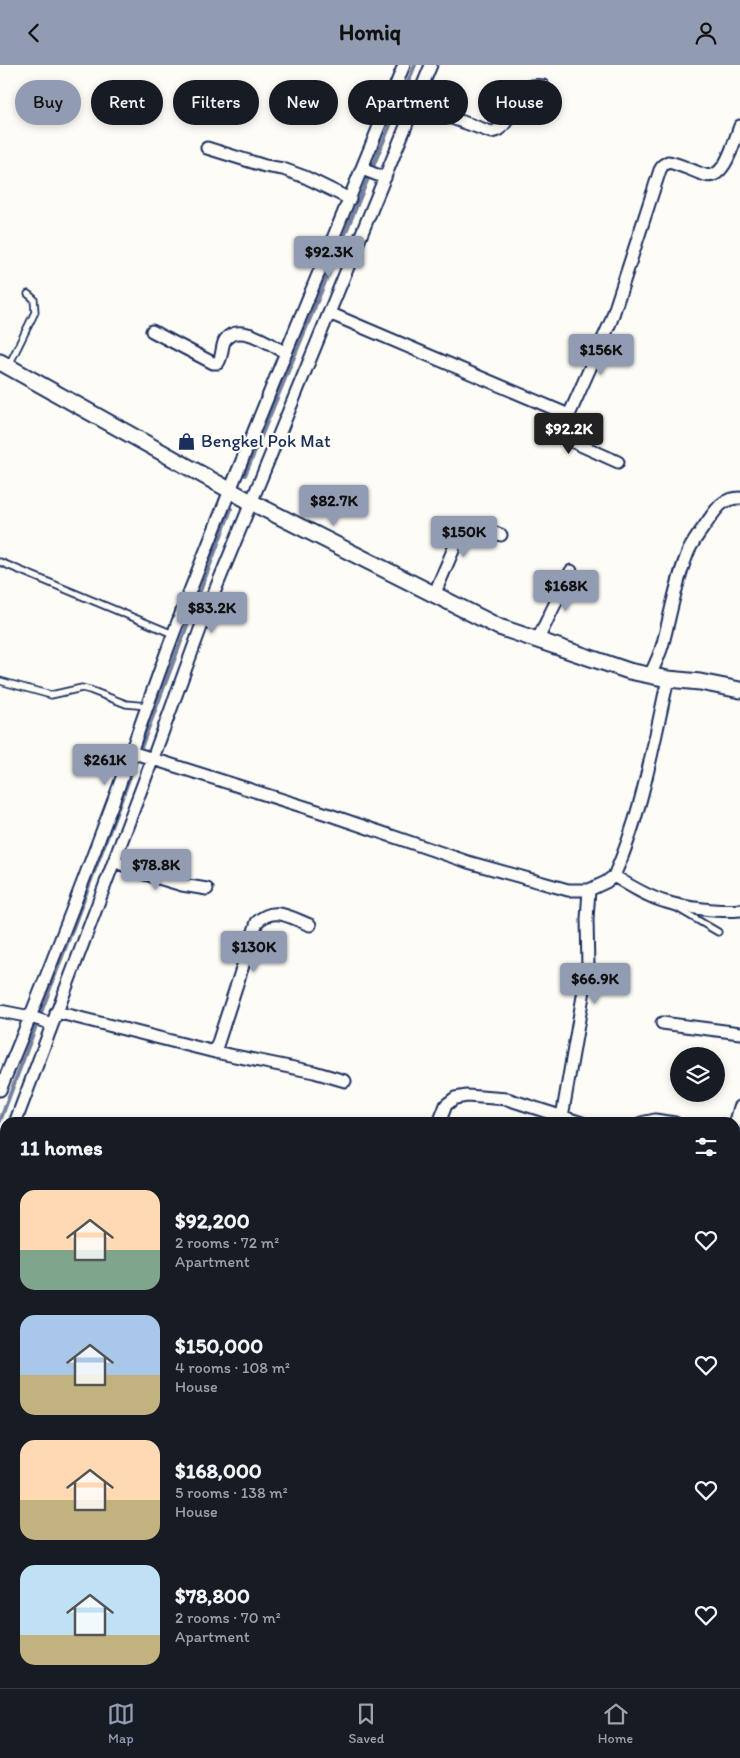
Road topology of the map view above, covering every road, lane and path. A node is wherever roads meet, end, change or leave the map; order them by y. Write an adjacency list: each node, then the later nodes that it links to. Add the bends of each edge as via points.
1 (404, 65): 9 (street)
2 (431, 65): 3 (street)
3 (425, 80)
4 (468, 124): 6 (street, via 491,132)
5 (406, 125): 10 (street)
6 (504, 125)
7 (740, 126): 17 (street, via 725,164 715,175 707,176 668,162 660,170 611,321)
8 (207, 148): 11 (street, via 283,169)
9 (364, 169): 10 (street); 11 (street)
10 (383, 178): 13 (street)
11 (350, 199): 15 (street)
12 (28, 294): 16 (lane, via 34,299 35,312)
13 (329, 313): 17 (street); 21 (street)
14 (152, 331): 15 (street, via 213,363 220,360 224,341 239,332 248,333)
15 (286, 353): 19 (street)
16 (4, 365): 19 (street)
17 (569, 415): 18 (street, via 566,434 569,440)
18 (618, 462)
19 (229, 490): 21 (street); 26 (street)
20 (740, 498): 28 (street, via 724,501 695,539)
21 (251, 501): 25 (street); 34 (street)
22 (501, 535): 25 (street, via 473,525 463,527)
23 (0, 562): 26 (lane)
24 (571, 571): 27 (street)
25 (434, 595): 27 (street, via 499,627)
26 (173, 634): 33 (street)
27 (537, 641): 28 (street)
28 (650, 675): 29 (street)
29 (671, 679): 31 (street); 32 (street); 36 (street, via 647,776 624,854)
30 (0, 681): 33 (lane, via 52,695 90,690 126,704)
31 (740, 690)
32 (740, 699)
33 (148, 706): 34 (street)
34 (142, 755): 35 (street); 38 (street, via 468,862 568,889); 45 (street)
35 (114, 861): 37 (street, via 182,885); 44 (street)
36 (614, 876): 38 (street); 39 (street)
37 (207, 889)
38 (589, 890): 53 (street, via 588,967)
39 (666, 903): 40 (street); 42 (lane)
40 (740, 910)
41 (310, 925): 48 (street, via 277,913 270,913 257,922)
42 (718, 932)
43 (0, 1011): 45 (street)
44 (56, 1012): 45 (street); 48 (street)
45 (41, 1021): 50 (street); 51 (street)
46 (662, 1023): 47 (street)
47 (740, 1033)
48 (215, 1052): 49 (street)
49 (345, 1081)
50 (0, 1090)
51 (17, 1117)
52 (441, 1117): 53 (street, via 446,1105 455,1098 468,1096 507,1099)
53 (562, 1117)

